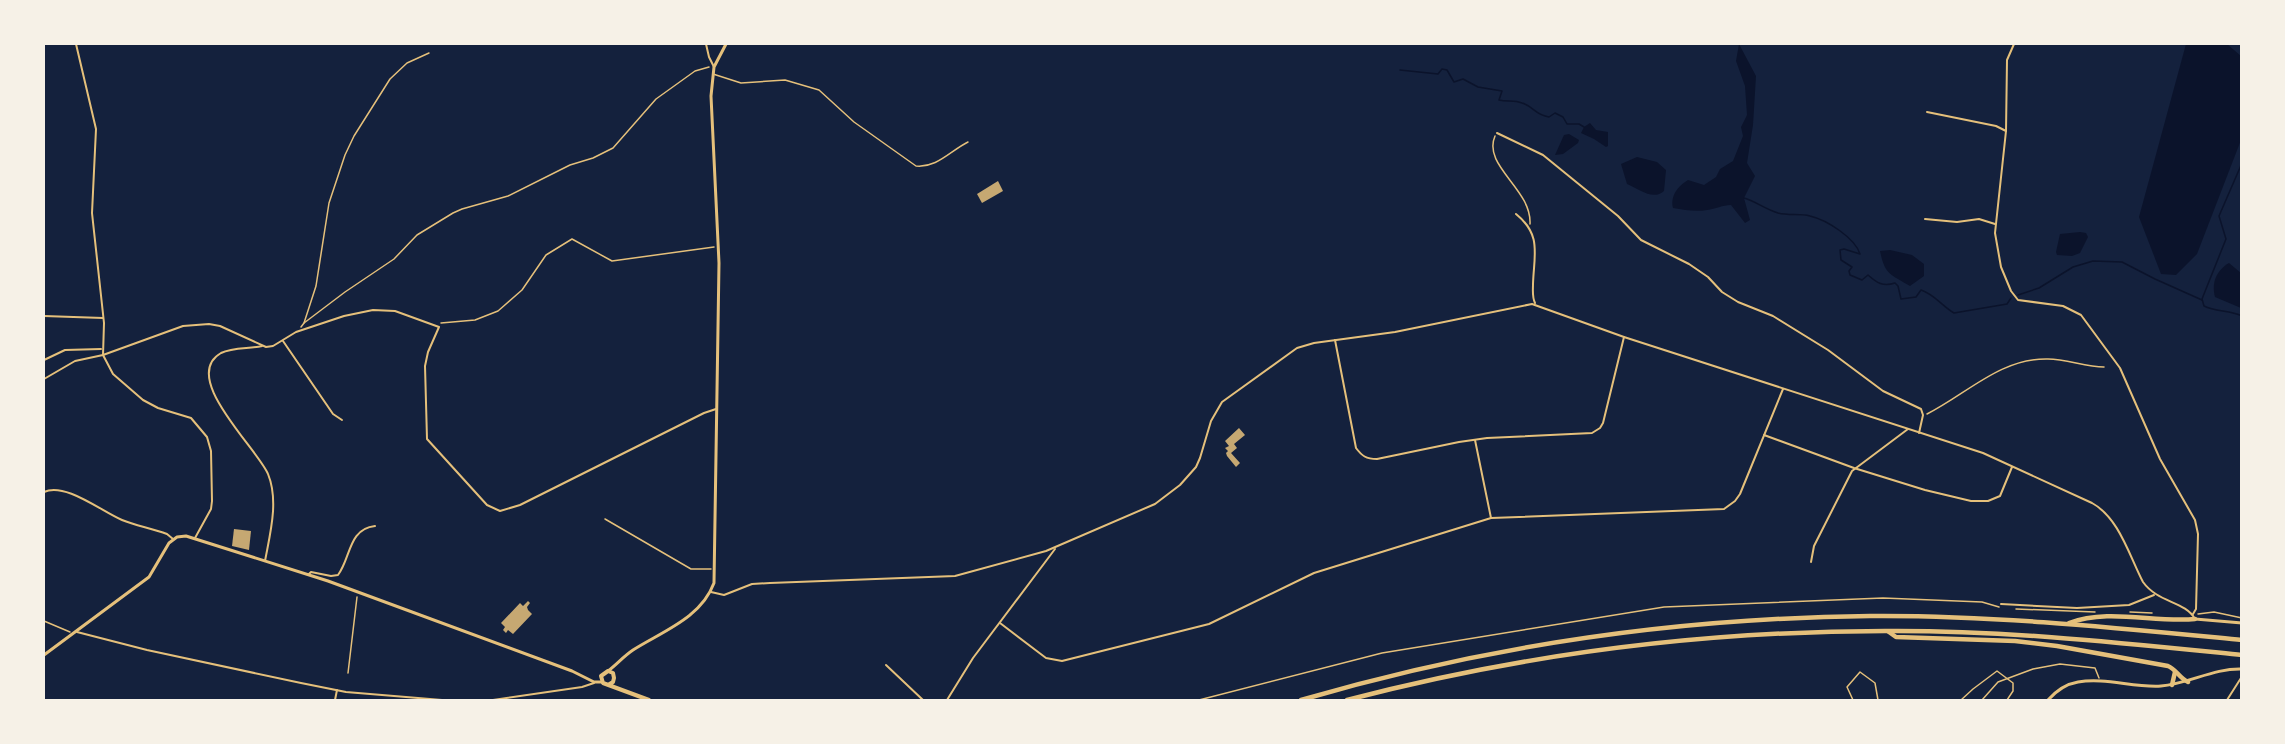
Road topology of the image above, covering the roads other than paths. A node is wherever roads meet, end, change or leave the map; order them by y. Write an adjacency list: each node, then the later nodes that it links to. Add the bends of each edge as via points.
1 (76, 44): 16 (street, via 96,129 92,213)
2 (706, 44): 5 (street)
3 (726, 44): 5 (street)
4 (2014, 44): 8 (street, via 2007,59)
5 (714, 67): 6 (street)
6 (713, 74): 10 (lane, via 741,83 785,80 819,90 916,166 937,163); 26 (street, via 718,247)
7 (1927, 112): 8 (street)
8 (2006, 131): 13 (street)
9 (1497, 133): 29 (street, via 1543,155 1618,216 1641,240 1689,264 1738,302 1773,316 1828,350 1876,387 1921,409)
10 (968, 142)
11 (1516, 214): 14 (street, via 1533,236)
12 (1925, 219): 13 (street, via 1979,219)
13 (1995, 224): 46 (street, via 2001,267 2016,298 2063,306 2080,315 2128,381 2160,459 2196,520)
14 (1536, 304): 17 (street); 18 (street)
15 (44, 316): 16 (street)
16 (103, 318): 21 (street)
17 (1624, 337): 25 (street); 31 (street, via 1603,423 1596,431)
18 (1335, 340): 31 (street, via 1356,448 1361,455 1377,459); 39 (street, via 1297,348 1222,402 1210,421 1196,467 1160,501)
19 (283, 341): 20 (street); 26 (street, via 296,332 373,310 395,311 438,325 425,366 427,439 494,509 520,505); 27 (street, via 333,414)
20 (262, 346): 22 (street, via 220,326 198,324); 40 (street, via 220,354 208,377 212,390 262,463 271,483 273,509)
21 (102, 349): 22 (street); 23 (street, via 65,350)
22 (103, 355): 24 (street, via 75,361); 37 (street, via 113,374 143,400 187,416 207,437 212,501)
23 (44, 360)
24 (44, 379)
25 (1784, 388): 28 (street); 30 (street)
26 (716, 409): 43 (street, via 715,568)
27 (342, 420)
28 (1908, 429): 29 (street); 33 (street)
29 (1919, 433): 32 (street)
30 (1764, 435): 33 (street); 35 (street, via 1740,494 1724,509)
31 (1475, 440): 35 (street)
32 (2012, 466): 33 (street, via 2002,494 1975,502); 44 (street, via 2105,512)
33 (1854, 468): 41 (street, via 1814,546)
34 (44, 492): 38 (street, via 66,492 117,518)
35 (1491, 518): 48 (street, via 1314,573 1209,624 1069,660 1046,658)
36 (375, 526): 42 (street, via 357,532 338,575)
37 (195, 538): 38 (street); 40 (street)
38 (173, 539): 51 (street, via 148,578)
39 (1056, 548): 43 (street, via 949,576 752,584 724,595); 48 (street)
40 (265, 561): 42 (street)
41 (1812, 562)
42 (308, 575): 61 (street)
43 (710, 592): 55 (street, via 695,612)
44 (2154, 595): 45 (street, via 2128,605); 46 (street, via 2179,605)
45 (2000, 605)
46 (2194, 617): 47 (street); 49 (highway, via 2080,619)
47 (2241, 620)
48 (1000, 623): 75 (street)
49 (2068, 624): 52 (highway); 76 (highway, via 1871,616 1660,628 1466,659)
50 (1886, 631): 54 (highway, via 2036,636); 59 (highway, via 1896,637 2015,642 2086,650 2168,666); 77 (highway, via 1708,637 1589,651 1470,671)
51 (74, 633): 53 (street); 68 (street)
52 (2241, 640)
53 (44, 655)
54 (2241, 655)
55 (618, 663): 58 (street); 62 (street)
56 (886, 665): 74 (street)
57 (2241, 669): 65 (street); 79 (street, via 2241,678)
58 (608, 671): 60 (main road); 62 (main road)
59 (2175, 672): 65 (highway); 67 (highway)
60 (601, 676): 61 (street); 64 (main road)
61 (588, 678): 63 (street)
62 (614, 678): 66 (main road); 69 (main road)
63 (594, 682): 64 (street); 72 (street)
64 (603, 682): 66 (main road)
65 (2188, 682): 67 (street)
66 (608, 685): 69 (main road)
67 (2172, 685): 78 (street, via 2088,681 2070,684)
68 (337, 690): 70 (street); 71 (street)
69 (623, 690): 73 (main road)
70 (335, 700)
71 (442, 700)
72 (494, 700)
73 (649, 700)
74 (923, 700)
75 (947, 700)
76 (1301, 700)
77 (1347, 700)
78 (2048, 700)
79 (2227, 700)

